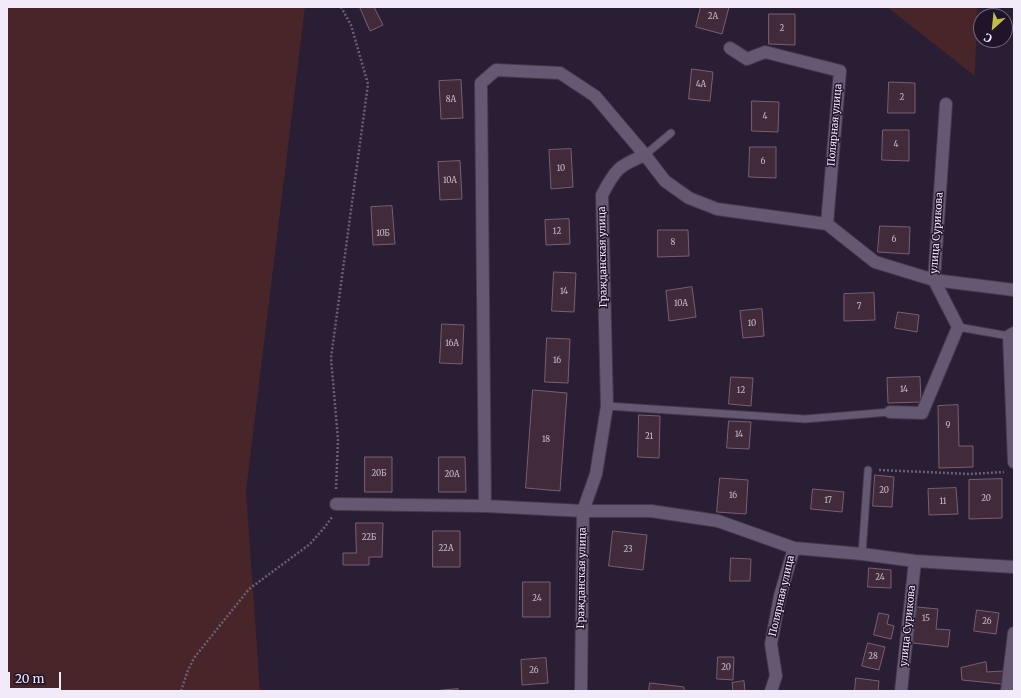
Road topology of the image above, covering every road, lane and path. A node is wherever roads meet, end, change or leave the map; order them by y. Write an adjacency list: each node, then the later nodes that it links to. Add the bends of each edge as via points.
1 (341, 7): 15 (path, via 350,25 368,84 331,358 338,440)
2 (730, 48): 6 (street, Полярная улица, via 746,59 765,52 840,71)
3 (946, 104): 7 (street, улица Сурикова)
4 (671, 133): 5 (lane)
5 (645, 155): 6 (street, via 665,181 690,198 717,208); 11 (street, Гражданская улица, via 627,163 613,174 602,195); 16 (street, via 595,96 560,73 496,70 481,83)
6 (827, 224): 7 (street, via 874,262)
7 (934, 280): 8 (street); 9 (street, улица Сурикова)
8 (1014, 290)
9 (958, 327): 10 (lane); 12 (street, via 922,413)
10 (1012, 334): 13 (street)
11 (607, 406): 12 (lane, via 805,419); 17 (street, Гражданская улица, via 596,474)
12 (890, 412)
13 (1010, 467): 14 (path, via 970,474)
14 (868, 470): 19 (lane)
15 (336, 504): 16 (street); 23 (path, via 330,520 310,544 250,589 194,658)
16 (485, 506): 17 (street)
17 (584, 511): 18 (street, via 650,511 718,521); 24 (street, Гражданская улица)
18 (794, 548): 19 (street); 25 (street, Полярная улица, via 780,596 771,644 776,676)
19 (862, 554): 20 (street)
20 (915, 561): 21 (street); 26 (street, улица Сурикова)
21 (1014, 567)
22 (1014, 633): 27 (street)
23 (181, 691)
24 (581, 691)
25 (771, 691)
26 (901, 691)
27 (1007, 691)

